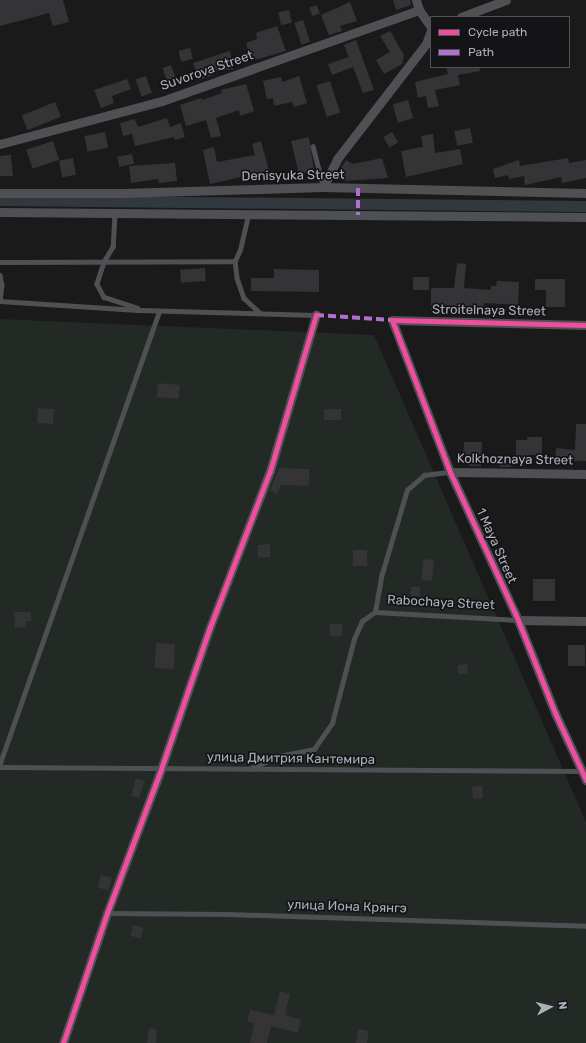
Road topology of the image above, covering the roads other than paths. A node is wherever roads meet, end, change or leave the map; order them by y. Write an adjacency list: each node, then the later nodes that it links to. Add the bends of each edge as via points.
1 (416, 0): 3 (street)
2 (506, 0): 4 (street)
3 (419, 10): 5 (street); 7 (street, Suvorova Street, via 162,101)
4 (464, 16)
5 (430, 26)
6 (430, 33): 9 (street, via 426,44 337,159)
7 (0, 144)
8 (313, 146): 9 (lane)
9 (323, 187): 10 (street, Denisyuka Street, via 123,193); 11 (street, Denisyuka Street)
10 (0, 193)
11 (586, 193)
12 (0, 212): 13 (street)
13 (115, 213): 14 (street); 17 (lane, via 113,247)
14 (248, 214): 15 (street); 18 (lane)
15 (586, 218)
16 (0, 262): 17 (lane)
17 (104, 262): 18 (lane); 21 (lane, via 97,284 104,297)
18 (235, 262): 23 (lane, via 244,298)
19 (0, 275): 20 (lane)
20 (0, 301): 21 (lane)
21 (141, 310): 22 (lane)
22 (159, 311): 23 (lane); 32 (lane)
23 (260, 314): 24 (lane)
24 (316, 315): 34 (street, via 270,470 210,626)
25 (392, 320): 26 (street, Stroitelnaya Street); 27 (street, 1 Maya Street)
26 (586, 325)
27 (450, 472): 28 (street, Kolkhoznaya Street); 29 (lane, Kolkhoznaya Street, via 424,475 407,490 381,576); 30 (street, 1 Maya Street)
28 (586, 474)
29 (375, 612): 30 (lane, Rabochaya Street); 35 (lane, Rabochaya Street, via 362,622 354,639 332,723 314,750 279,756)
30 (518, 620): 31 (street, Rabochaya Street); 36 (street, 1 Maya Street, via 555,713)
31 (586, 622)
32 (0, 763)
33 (0, 768): 34 (lane, улица Дмитрия Кантемира)
34 (161, 769): 35 (lane, улица Дмитрия Кантемира); 38 (street)
35 (247, 770): 36 (lane, улица Дмитрия Кантемира)
36 (584, 771): 37 (street, 1 Maya Street)
37 (586, 780)
38 (106, 913): 39 (lane, улица Иона Крянгэ, via 229,914); 40 (street)
39 (586, 926)
40 (64, 1043)

